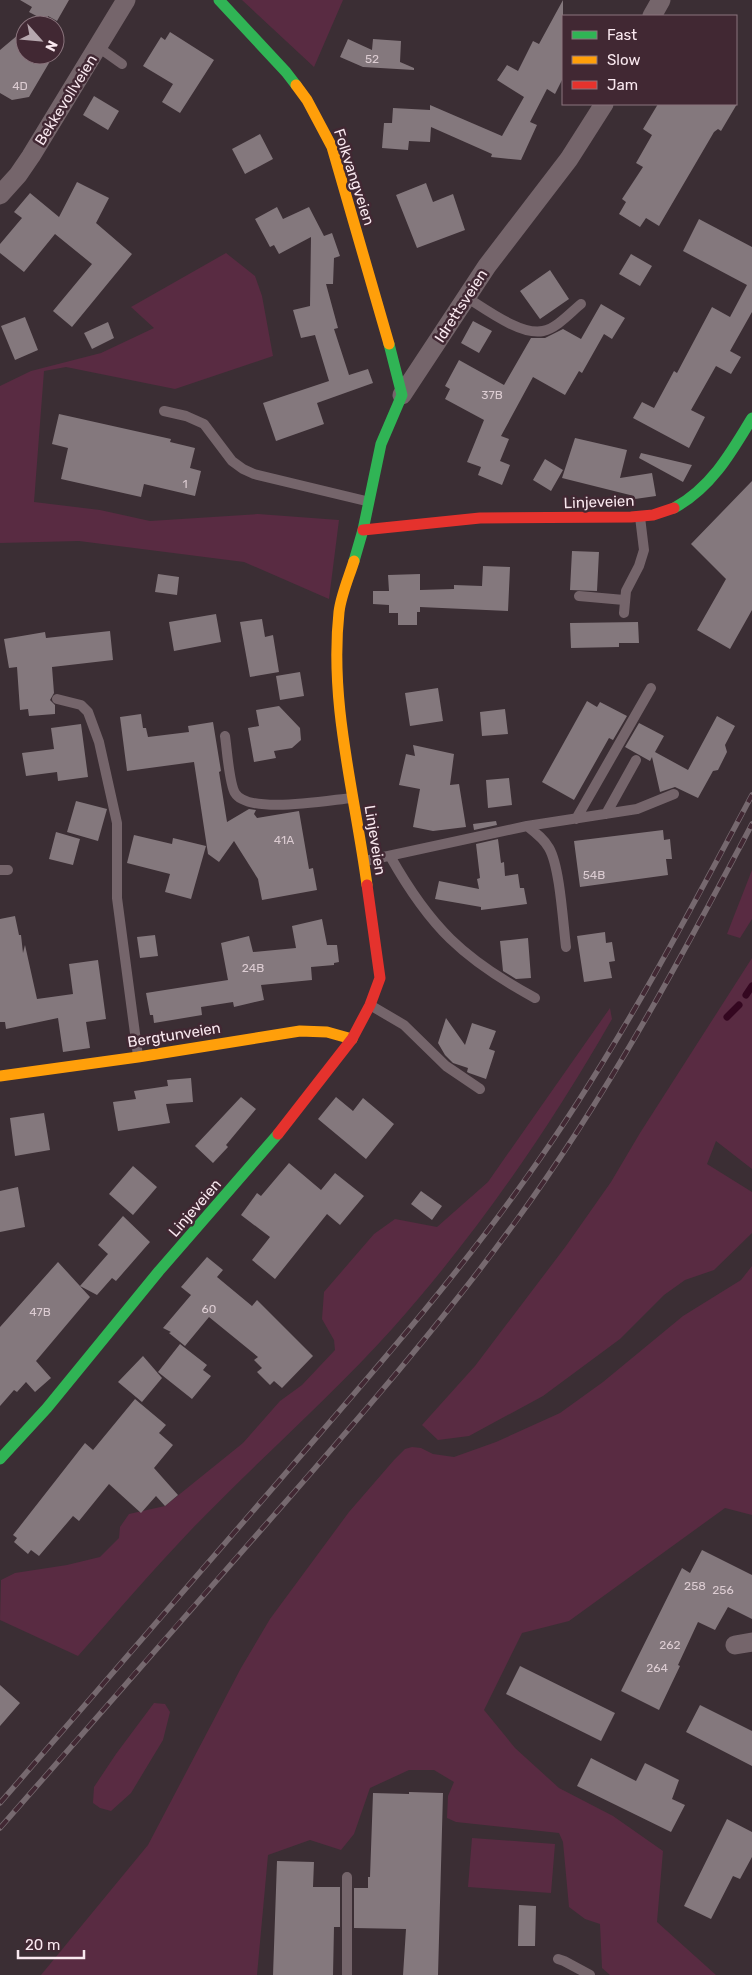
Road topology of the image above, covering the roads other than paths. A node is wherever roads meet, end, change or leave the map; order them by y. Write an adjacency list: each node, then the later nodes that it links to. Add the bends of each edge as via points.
1 (126, 0): 5 (street, Bekkevollveien)
2 (219, 0): 11 (street, Folkvangveien, via 286,72 307,100 332,147)
3 (661, 0): 4 (street)
4 (653, 15)
5 (98, 47): 6 (lane); 8 (street, Bekkevollveien, via 31,156)
6 (122, 64)
7 (603, 105): 9 (street, Idrettsveien, via 569,159)
8 (0, 195)
9 (466, 297): 10 (lane, via 507,322 534,332 551,327); 11 (street, Idrettsveien)
10 (581, 304)
11 (402, 395): 14 (street, Idrettsveien, via 381,444)
12 (164, 411): 14 (lane, via 204,424 232,461 254,474)
13 (752, 418): 15 (street, Linjeveien, via 731,453 700,491 661,513)
14 (367, 502): 16 (street, Idrettsveien)
15 (640, 516): 16 (street, Linjeveien, via 479,518); 18 (lane, via 644,550)
16 (363, 530): 25 (street, Linjeveien, via 339,610 336,663 339,714)
17 (579, 596): 18 (lane)
18 (624, 600): 19 (lane)
19 (624, 613)
20 (651, 688): 27 (lane)
21 (57, 699): 35 (lane, via 81,705 88,712 101,751 117,823 117,898)
22 (225, 736): 25 (lane, via 234,790 241,799 266,805)
23 (636, 760): 26 (lane)
24 (674, 794): 26 (lane, via 637,810)
25 (354, 798): 30 (street, Linjeveien)
26 (606, 814): 27 (lane)
27 (576, 819): 28 (lane)
28 (528, 826): 29 (lane); 31 (lane, via 550,848 555,863)
29 (390, 856): 30 (lane); 32 (lane, via 420,904 449,940 497,977)
30 (364, 862): 33 (street, Linjeveien, via 380,978)
31 (566, 946)
32 (535, 998)
33 (370, 1005): 34 (street, Linjeveien); 37 (lane, via 404,1025 446,1066)
34 (352, 1040): 35 (street, Bergtunveien, via 335,1032 300,1031); 38 (street, Linjeveien, via 276,1137)
35 (138, 1057): 36 (street, Bergtunveien)
36 (0, 1076)
37 (480, 1089)
38 (0, 1459)
39 (347, 1877): 41 (lane)
40 (558, 1959): 42 (lane)
41 (347, 1975)
42 (590, 1975)

